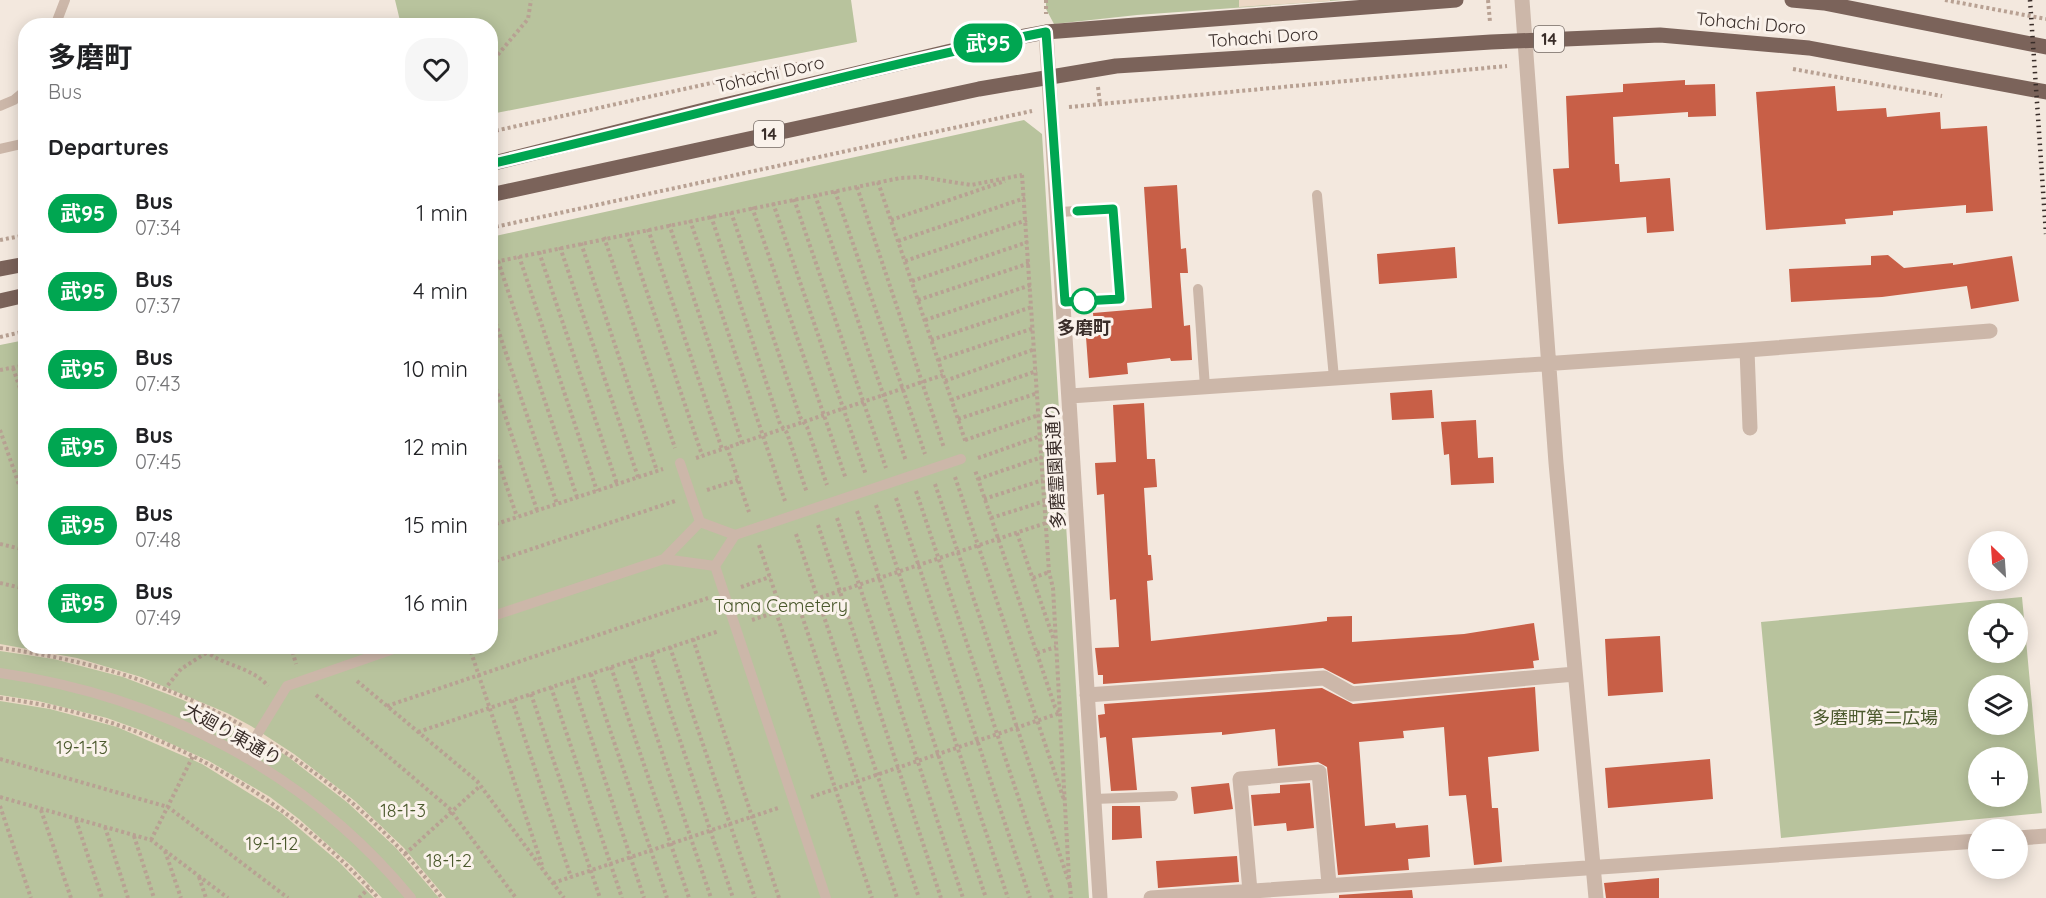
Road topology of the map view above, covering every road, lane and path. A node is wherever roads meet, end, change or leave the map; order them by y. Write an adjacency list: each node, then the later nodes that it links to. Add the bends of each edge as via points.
1 (65, 0): 7 (lane)
2 (531, 0): 12 (path, via 528,20)
3 (1456, 0): 9 (main road, Tohachi Doro / 14)
4 (1522, 0): 10 (street)
5 (1792, 0): 11 (main road, Tohachi Doro)
6 (1945, 0): 8 (path)
7 (57, 18)
8 (2046, 19)
9 (1046, 32): 15 (street, 多磨霊園東通り); 24 (main road, Tohachi Doro / 14, via 972,46)
10 (1524, 40): 15 (main road, Tohachi Doro / 14, via 1116,66); 16 (main road, Tohachi Doro / 14, via 1660,35 1720,39 1809,48); 77 (street)
11 (2046, 46)
12 (498, 55)
13 (1509, 66): 20 (path)
14 (1789, 68): 18 (path)
15 (1048, 76): 28 (main road, Tohachi Doro / 14); 36 (street, 多磨霊園東通り)
16 (2046, 92)
17 (18, 97): 19 (lane)
18 (1953, 98)
19 (0, 106)
20 (1068, 107)
21 (1028, 112): 42 (path)
22 (18, 145): 23 (lane)
23 (0, 149)
24 (498, 162)
25 (1023, 175): 26 (path, via 971,185 921,177); 31 (path); 39 (path)
26 (857, 187): 27 (path); 84 (path)
27 (836, 191): 29 (path); 86 (path)
28 (498, 193)
29 (815, 195): 32 (path); 91 (path)
30 (1317, 195): 82 (lane)
31 (1026, 198): 40 (path); 48 (path)
32 (794, 199): 33 (path); 93 (path)
33 (773, 203): 34 (path); 94 (path)
34 (752, 207): 35 (path); 95 (path)
35 (731, 212): 37 (path); 99 (path)
36 (1059, 212): 65 (street, 多磨霊園東通り); 65 (lane, via 1113,209 1120,299)
37 (711, 216): 38 (path); 101 (path)
38 (690, 220): 41 (path); 105 (path)
39 (891, 220)
40 (1027, 220): 49 (path); 55 (path)
41 (669, 224): 43 (path); 108 (path)
42 (498, 226)
43 (648, 229): 44 (path); 109 (path)
44 (627, 233): 46 (path); 110 (path)
45 (18, 237): 47 (path)
46 (604, 237): 50 (path); 114 (path)
47 (0, 240)
48 (898, 241)
49 (1028, 242): 56 (path); 59 (path)
50 (581, 243): 51 (path); 115 (path)
51 (560, 247): 52 (path); 116 (path)
52 (539, 252): 53 (path); 121 (path)
53 (519, 256): 54 (path); 122 (path)
54 (498, 261): 124 (path)
55 (905, 261)
56 (1030, 263): 60 (path); 63 (path)
57 (18, 266): 58 (main road)
58 (0, 269)
59 (912, 281)
60 (1031, 285): 66 (path); 67 (path)
61 (1198, 289): 85 (lane)
62 (18, 297): 64 (main road)
63 (918, 300)
64 (0, 301)
65 (1065, 302): 90 (street, 多磨霊園東通り)
66 (1032, 307): 68 (path); 73 (path)
67 (924, 320)
68 (1034, 328): 74 (path); 76 (path)
69 (498, 330): 127 (path)
70 (1990, 331): 75 (street)
71 (18, 333): 72 (path)
72 (0, 337)
73 (931, 340)
74 (1035, 349): 81 (path); 84 (path)
75 (1747, 350): 77 (street); 102 (street)
76 (938, 360)
77 (1548, 364): 82 (street); 183 (street)
78 (18, 367): 79 (path)
79 (13, 368): 80 (path); 83 (path)
80 (0, 370)
81 (1036, 371): 87 (path); 92 (path)
82 (1334, 378): 85 (street)
83 (18, 383)
84 (923, 385): 86 (path)
85 (1205, 387): 90 (street)
86 (902, 389): 88 (path); 91 (path)
87 (1038, 393): 96 (path); 97 (path)
88 (904, 394)
89 (498, 395): 128 (path)
90 (1070, 396): 190 (street, 多磨霊園東通り)
91 (884, 398): 93 (path)
92 (951, 400)
93 (864, 404): 94 (path)
94 (845, 411): 95 (path)
95 (823, 415): 98 (path); 99 (path)
96 (1039, 415): 106 (path); 107 (path)
97 (958, 419)
98 (826, 420)
99 (803, 422): 100 (path); 101 (path)
100 (807, 427)
101 (784, 428): 104 (path); 105 (path)
102 (1750, 428)
103 (0, 430): 120 (path)
104 (787, 433)
105 (762, 435): 108 (path)
106 (1041, 436): 111 (path); 112 (path)
107 (965, 440)
108 (742, 443): 109 (path)
109 (722, 449): 110 (path)
110 (702, 455): 114 (path)
111 (1042, 458): 117 (path); 119 (path)
112 (966, 459): 135 (lane)
113 (498, 460): 129 (path)
114 (680, 463): 115 (path); 123 (lane)
115 (657, 471): 116 (path)
116 (638, 477): 121 (path)
117 (978, 479)
118 (738, 480): 123 (path)
119 (1044, 480): 125 (path); 126 (path)
120 (18, 482)
121 (617, 484): 122 (path)
122 (597, 491): 124 (path)
123 (691, 496): 131 (lane); 143 (path)
124 (577, 497): 127 (path)
125 (984, 499)
126 (1045, 501): 130 (path); 132 (path)
127 (557, 504): 128 (path)
128 (537, 510): 129 (path)
129 (518, 517): 133 (path)
130 (991, 518)
131 (700, 522): 135 (lane); 142 (lane)
132 (1046, 522): 134 (path); 148 (path)
133 (498, 524)
134 (1017, 533): 136 (path); 151 (path)
135 (735, 535): 145 (lane)
136 (976, 541): 140 (path); 197 (path)
137 (0, 544): 139 (path)
138 (956, 545): 140 (path)
139 (18, 548)
140 (957, 551): 141 (path); 198 (path)
141 (937, 555): 144 (path); 201 (path)
142 (664, 559): 145 (lane); 161 (lane)
143 (498, 560)
144 (917, 561): 146 (path); 203 (path)
145 (714, 566): 157 (lane)
146 (898, 568): 150 (path); 204 (path)
147 (877, 572): 150 (path)
148 (1049, 572): 151 (path); 166 (path)
149 (770, 577): 157 (path)
150 (879, 577): 152 (path); 205 (path)
151 (1032, 578): 166 (path)
152 (858, 581): 156 (path); 209 (path)
153 (0, 583): 155 (path)
154 (838, 585): 156 (path)
155 (18, 587)
156 (839, 590): 158 (path); 210 (path)
157 (724, 593): 184 (path); 276 (lane)
158 (818, 598): 159 (path); 211 (path)
159 (798, 604): 160 (path); 212 (path)
160 (776, 612): 162 (path); 214 (path)
161 (498, 614)
162 (743, 623)
163 (726, 629): 164 (path)
164 (693, 639): 165 (path); 225 (path)
165 (670, 647): 175 (path); 227 (path)
166 (1056, 647): 176 (path); 196 (path)
167 (0, 648): 168 (path)
168 (18, 651)
169 (33, 654): 188 (path, via 87,664)
170 (204, 654): 188 (path, via 182,669)
171 (209, 654): 192 (path, via 238,664 261,678)
172 (294, 654): 180 (path)
173 (379, 654): 178 (lane)
174 (472, 654): 184 (path)
175 (651, 654): 177 (path); 229 (path)
176 (1037, 654)
177 (631, 660): 179 (path); 232 (path)
178 (341, 667): 192 (lane, via 287,686); 194 (path)
179 (611, 667): 182 (path); 236 (path)
180 (299, 671)
181 (0, 673): 207 (lane, 大廻り東通り, via 44,679 142,707)
182 (591, 674): 185 (path); 238 (path)
183 (1575, 674): 190 (street, via 1352,694 1324,678); 242 (street)
184 (479, 675): 194 (path); 195 (path)
185 (572, 680): 186 (path); 240 (path)
186 (551, 687): 189 (path); 241 (path)
187 (308, 688): 224 (path)
188 (164, 690): 199 (path)
189 (531, 694): 193 (path); 243 (path)
190 (1087, 695): 218 (street, 多磨霊園東通り)
191 (0, 698): 206 (path, via 89,716)
192 (278, 698): 207 (lane)
193 (512, 700): 195 (path); 246 (path)
194 (387, 706): 200 (path)
195 (489, 708): 200 (path); 244 (path)
196 (1060, 713): 197 (path); 219 (path)
197 (1037, 721): 198 (path); 219 (path)
198 (1017, 727): 201 (path); 249 (path)
199 (249, 729)
200 (418, 732): 213 (path)
201 (997, 734): 203 (path); 285 (path)
202 (265, 739): 239 (path, via 352,802)
203 (977, 741): 204 (path); 284 (path)
204 (957, 747): 205 (path); 283 (path)
205 (937, 754): 209 (path); 282 (path)
206 (193, 756): 222 (path); 250 (path, via 281,810)
207 (244, 756): 263 (lane, 大廻り東通り, via 323,811 381,864)
208 (0, 759): 222 (path)
209 (917, 761): 210 (path); 281 (path)
210 (897, 768): 211 (path); 280 (path)
211 (877, 774): 212 (path); 279 (path)
212 (858, 781): 214 (path); 278 (path)
213 (481, 786): 224 (path); 244 (path)
214 (835, 788): 217 (path); 277 (path)
215 (1173, 796): 218 (lane)
216 (0, 797): 223 (path)
217 (803, 799)
218 (1094, 800): 287 (street, 多磨霊園東通り)
219 (1065, 804): 249 (path)
220 (785, 805): 225 (path)
221 (0, 806): 252 (path)
222 (168, 807): 234 (path); 260 (path)
223 (41, 809): 226 (path); 253 (path)
224 (452, 812): 239 (path); 265 (path)
225 (752, 816): 227 (path); 275 (path)
226 (75, 819): 228 (path); 254 (path)
227 (730, 824): 229 (path); 274 (path)
228 (105, 827): 230 (path); 255 (path)
229 (710, 830): 232 (path); 273 (path)
230 (134, 835): 234 (path); 256 (path)
231 (2046, 836): 233 (street)
232 (690, 837): 236 (path); 272 (path)
233 (2028, 837)
234 (151, 840): 237 (path)
235 (1968, 842): 242 (street)
236 (671, 844): 238 (path); 271 (path)
237 (165, 850): 245 (path); 257 (path)
238 (651, 850): 240 (path); 270 (path)
239 (405, 854): 264 (path)
240 (631, 857): 241 (path); 269 (path)
241 (611, 864): 243 (path); 268 (path)
242 (1594, 869): 248 (street); 289 (street)
243 (591, 870): 246 (path); 267 (path)
244 (544, 871): 247 (path)
245 (199, 876): 258 (path); 259 (path)
246 (571, 877): 247 (path)
247 (553, 883): 266 (path)
248 (1329, 884): 251 (street); 251 (street, via 1319,772 1240,779)
249 (1070, 885): 286 (path)
250 (369, 888): 261 (path); 262 (path)
251 (1250, 891): 288 (street)
252 (31, 898)
253 (71, 898)
254 (102, 898)
255 (128, 898)
256 (154, 898)
257 (180, 898)
258 (206, 898)
259 (228, 898)
260 (288, 898)
261 (359, 898)
262 (378, 898)
263 (411, 898)
264 (442, 898)
265 (516, 898)
266 (564, 898)
267 (600, 898)
268 (622, 898)
269 (644, 898)
270 (667, 898)
271 (689, 898)
272 (711, 898)
273 (733, 898)
274 (755, 898)
275 (779, 898)
276 (826, 898)
277 (872, 898)
278 (897, 898)
279 (919, 898)
280 (941, 898)
281 (963, 898)
282 (986, 898)
283 (1008, 898)
284 (1030, 898)
285 (1052, 898)
286 (1071, 898)
287 (1100, 898)
288 (1151, 898)
289 (1596, 898)

